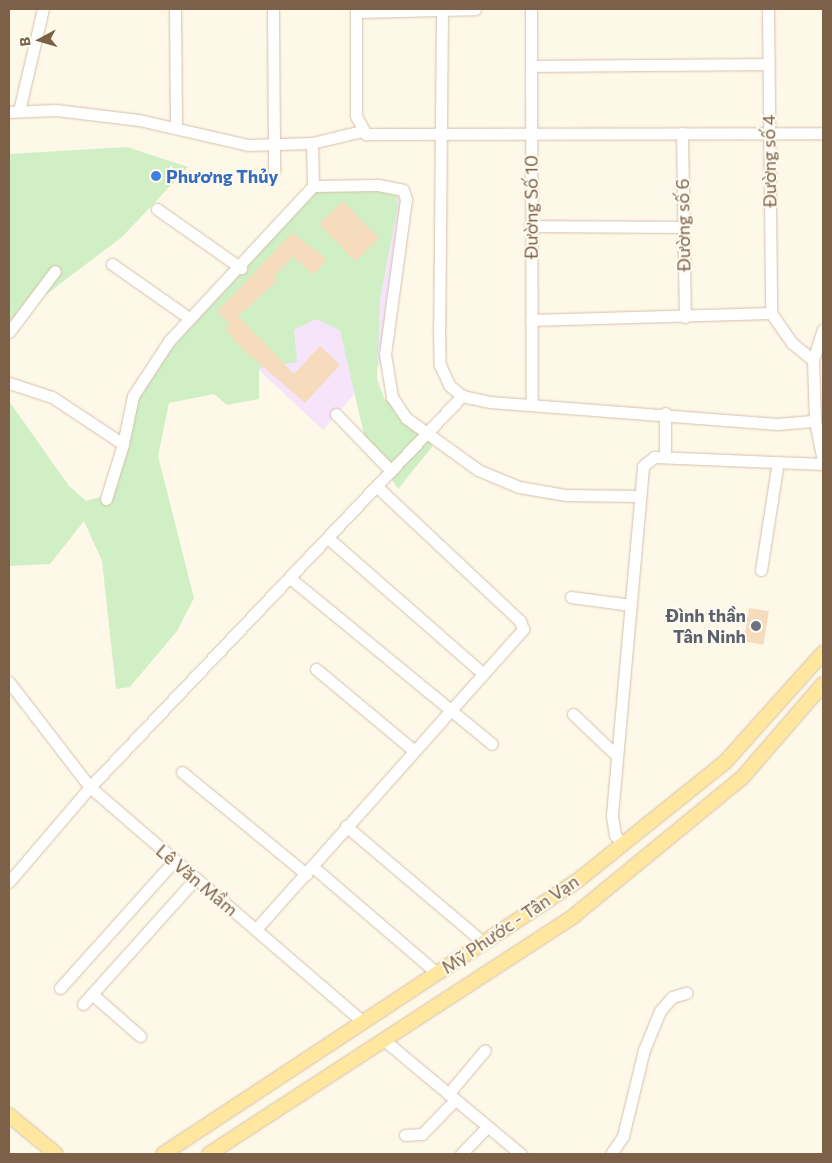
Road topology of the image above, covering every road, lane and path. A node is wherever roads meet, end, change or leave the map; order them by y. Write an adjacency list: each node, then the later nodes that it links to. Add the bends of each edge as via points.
1 (43, 9): 11 (street)
2 (175, 9): 12 (street)
3 (273, 9): 20 (street)
4 (475, 9): 8 (street)
5 (531, 9): 10 (street, Đường Số 10)
6 (768, 9): 9 (street, Đường số 4)
7 (356, 10): 8 (street); 13 (street, via 356,116)
8 (442, 10): 17 (street)
9 (768, 64): 10 (street); 15 (street, Đường số 4)
10 (531, 66): 18 (street, Đường Số 10)
11 (14, 111): 12 (street, via 94,114)
12 (176, 128): 20 (street, via 226,143)
13 (362, 131): 17 (street); 19 (street)
14 (682, 133): 15 (street); 18 (street); 25 (street, Đường số 6)
15 (768, 133): 16 (street); 29 (street, Đường số 4)
16 (823, 133)
17 (440, 134): 18 (street); 37 (street, via 440,365 450,386)
18 (531, 134): 24 (street, Đường Số 10)
19 (312, 142): 20 (street); 22 (street)
20 (273, 144): 21 (street)
21 (274, 171)
22 (314, 186): 27 (street); 42 (street, via 378,185 403,190 406,199 385,354 396,407)
23 (157, 209): 27 (street)
24 (530, 226): 25 (street); 32 (street, Đường Số 10)
25 (683, 227): 30 (street, Đường số 6)
26 (112, 264): 31 (street)
27 (241, 268): 31 (street)
28 (55, 271): 34 (street)
29 (771, 313): 30 (street); 35 (street, via 792,343)
30 (684, 317): 32 (street)
31 (190, 318): 43 (street, via 133,396)
32 (531, 320): 38 (street, Đường Số 10)
33 (823, 330): 35 (street)
34 (9, 332)
35 (813, 360): 41 (street)
36 (9, 383): 43 (street, via 52,397)
37 (462, 396): 38 (street); 42 (street)
38 (532, 404): 39 (street)
39 (666, 413): 41 (street, via 777,424); 44 (street)
40 (336, 414): 47 (street)
41 (815, 420): 46 (street)
42 (428, 433): 47 (street); 49 (street, via 478,470 519,487 566,495)
43 (122, 444): 50 (street)
44 (665, 457): 45 (street); 49 (street, via 648,459)
45 (778, 462): 46 (street); 52 (street)
46 (823, 462)
47 (391, 471): 48 (street)
48 (376, 486): 51 (street); 58 (street, via 520,621 519,634)
49 (639, 496): 55 (street)
50 (106, 499)
51 (328, 538): 53 (street); 58 (street)
52 (761, 570)
53 (290, 578): 61 (street); 67 (street)
54 (571, 597): 55 (street)
55 (630, 605): 65 (street)
56 (823, 653): 69 (main road, Mỹ Phước - Tân Vạn, via 726,761)
57 (316, 669): 64 (street)
58 (480, 672): 61 (street)
59 (9, 682): 67 (street, Lê Văn Mầm)
60 (823, 684): 83 (main road, Mỹ Phước - Tân Vạn, via 742,778 655,851 575,915)
61 (448, 709): 63 (street); 64 (street)
62 (573, 714): 65 (street)
63 (492, 744)
64 (412, 749): 68 (street)
65 (617, 756): 69 (street, via 612,826)
66 (182, 772): 71 (street)
67 (90, 787): 70 (street, Lê Văn Mầm); 73 (street)
68 (346, 826): 71 (street); 75 (street)
69 (623, 844): 75 (main road, Mỹ Phước - Tân Vạn, via 577,881)
70 (174, 861): 72 (street, Lê Văn Mầm); 77 (street)
71 (309, 870): 74 (street); 76 (street)
72 (196, 878): 74 (street, Lê Văn Mầm); 79 (street)
73 (9, 882)
74 (256, 929): 81 (street, Lê Văn Mầm)
75 (483, 942): 76 (main road, Mỹ Phước - Tân Vạn)
76 (437, 973): 81 (main road, Mỹ Phước - Tân Vạn)
77 (60, 988)
78 (686, 993): 94 (street, via 672,998 660,1011 644,1050 623,1136)
79 (92, 994): 80 (street); 82 (street)
80 (83, 1004)
81 (363, 1022): 90 (main road, Mỹ Phước - Tân Vạn)
82 (140, 1036)
83 (384, 1040): 85 (street); 91 (main road, Mỹ Phước - Tân Vạn)
84 (485, 1050): 85 (street)
85 (451, 1097): 87 (street); 88 (street, via 422,1134)
86 (9, 1115): 89 (main road)
87 (487, 1127): 92 (street); 93 (street)
88 (405, 1134)
89 (56, 1154)
90 (163, 1154)
91 (209, 1154)
92 (461, 1154)
93 (521, 1154)
94 (611, 1154)

